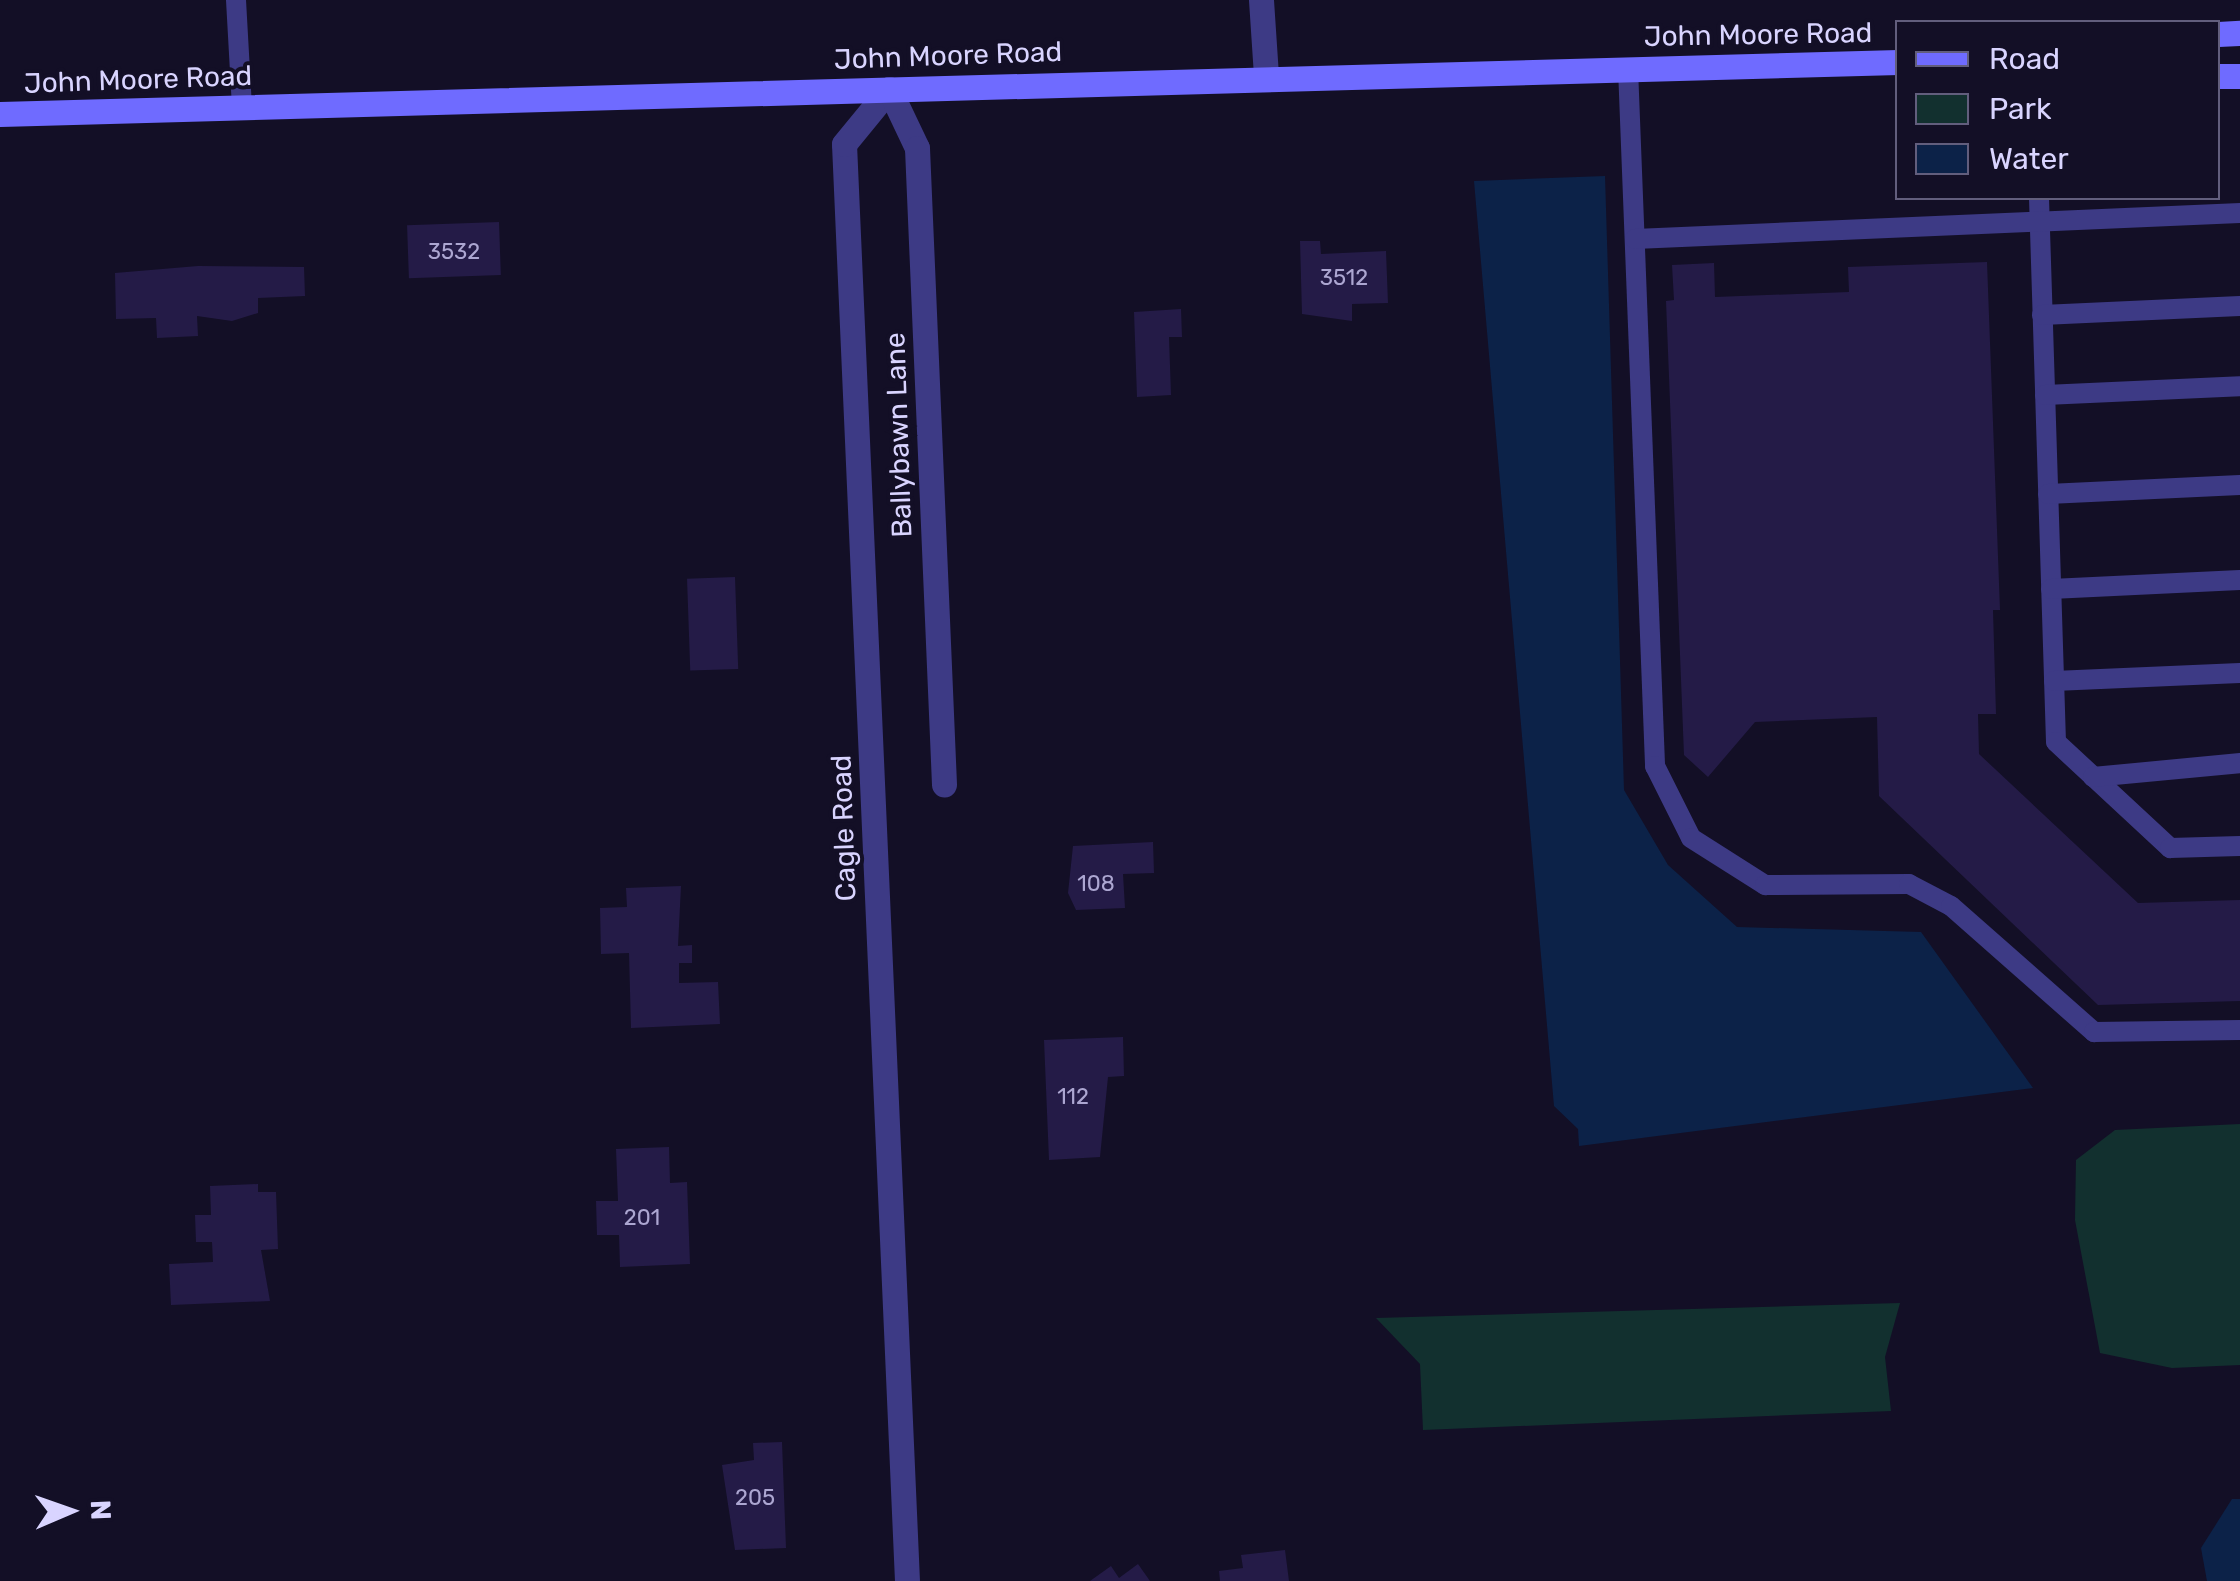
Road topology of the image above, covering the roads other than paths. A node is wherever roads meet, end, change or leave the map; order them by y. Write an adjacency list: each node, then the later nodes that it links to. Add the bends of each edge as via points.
1 (236, 0): 7 (lane)
2 (1260, 0): 5 (street)
3 (1895, 62): 4 (street, John Moore Road)
4 (1628, 68): 5 (street, John Moore Road); 11 (lane)
5 (1266, 75): 6 (street, John Moore Road)
6 (889, 88): 7 (street, John Moore Road); 24 (street, Ballybawn Lane, via 917,148); 27 (street, Cagle Road, via 844,144)
7 (242, 107): 8 (street, John Moore Road)
8 (0, 114)
9 (2039, 208): 10 (lane); 11 (lane); 13 (lane)
10 (2240, 213)
11 (1635, 239): 26 (lane, via 1655,766 1691,838 1765,885 1909,884 1951,906 2094,1032)
12 (2240, 306): 13 (lane)
13 (2042, 314): 15 (lane)
14 (2240, 386): 15 (lane)
15 (2045, 396): 17 (lane)
16 (2240, 486): 17 (lane)
17 (2048, 494): 19 (lane)
18 (2240, 580): 19 (lane)
19 (2051, 589): 21 (lane)
20 (2240, 673): 21 (lane)
21 (2054, 681): 23 (lane, via 2056,742)
22 (2240, 763): 23 (lane)
23 (2093, 777): 25 (lane, via 2170,848)
24 (944, 784)
25 (2240, 846)
26 (2240, 1030)
27 (907, 1581)

